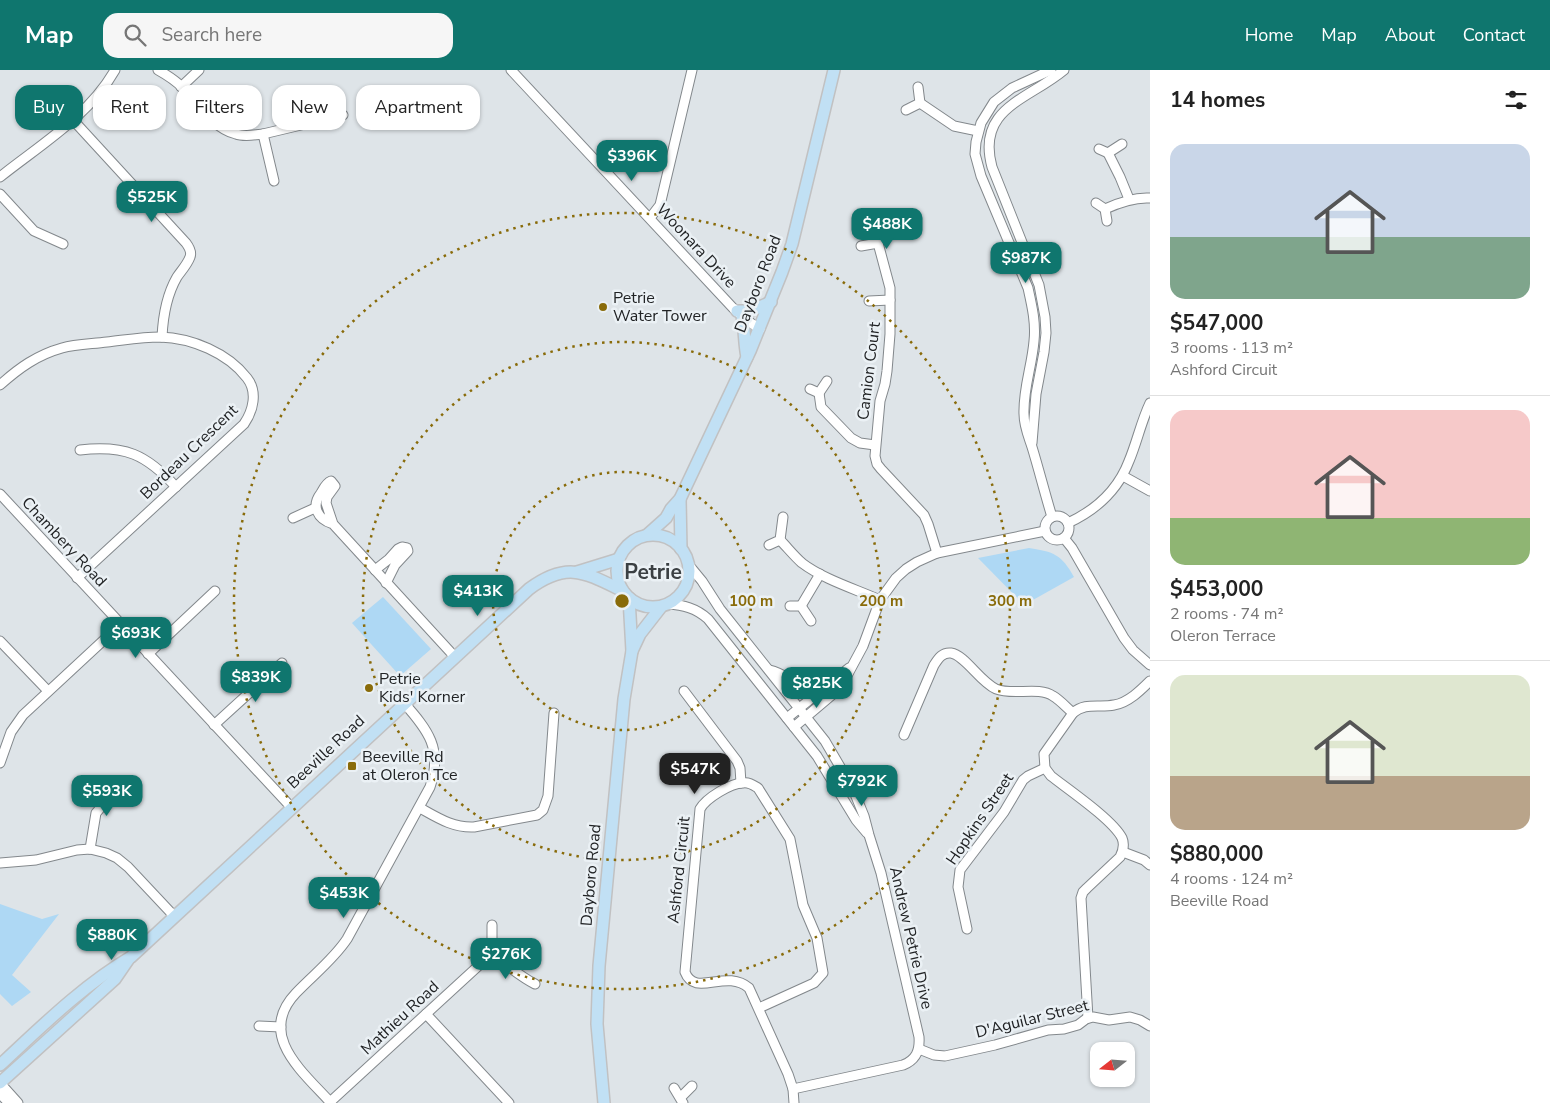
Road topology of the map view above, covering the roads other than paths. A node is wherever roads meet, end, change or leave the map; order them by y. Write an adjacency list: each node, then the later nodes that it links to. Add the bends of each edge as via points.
1 (115, 70): 14 (street, via 102,92)
2 (158, 70): 9 (street)
3 (199, 70): 10 (street)
4 (511, 70): 31 (street, Woonara Drive)
5 (692, 70): 31 (street, via 660,205)
6 (834, 70): 39 (main road, Dayboro Road, via 792,244)
7 (1051, 70): 19 (street, via 1003,94 994,102)
8 (1064, 70): 50 (street, via 1006,108 994,124 989,144 992,167 1039,285 1045,317 1045,342)
9 (180, 85)
10 (182, 85)
11 (918, 87): 12 (street)
12 (920, 103): 13 (street); 19 (street, via 954,126)
13 (906, 110)
14 (83, 112)
15 (59, 130): 24 (street)
16 (81, 130): 42 (street, via 190,248 190,258 176,278 167,301)
17 (225, 130): 20 (street, via 236,135)
18 (280, 130): 20 (street)
19 (978, 131): 50 (street, via 977,164 1028,288 1032,306 1034,341 1024,399 1025,429)
20 (263, 134): 25 (street)
21 (1122, 144): 23 (street)
22 (1099, 148): 23 (street)
23 (1108, 153): 28 (street)
24 (0, 177)
25 (274, 181)
26 (0, 194): 35 (street, via 34,230)
27 (1150, 198): 28 (street)
28 (1129, 199): 30 (street)
29 (1096, 203): 30 (street)
30 (1105, 209): 32 (street)
31 (650, 218): 40 (street, Woonara Drive)
32 (1107, 221)
33 (876, 228): 34 (street, Camion Court)
34 (878, 242): 36 (street); 37 (street, Camion Court)
35 (62, 244)
36 (861, 246)
37 (890, 300): 38 (street, Camion Court); 49 (street, Camion Court, via 887,371)
38 (869, 301)
39 (771, 302): 40 (main road); 41 (main road, Dayboro Road)
40 (739, 313): 41 (street, Woonara Drive); 43 (main road, via 745,329)
41 (760, 329): 43 (main road, Dayboro Road)
42 (162, 337): 45 (street, Bordeau Crescent, via 62,348 28,362); 53 (street, Bordeau Crescent, via 213,350 228,359 250,381 253,392 252,409 244,424)
43 (747, 357): 56 (main road, Dayboro Road)
44 (827, 381): 47 (street)
45 (0, 385)
46 (810, 389): 47 (street)
47 (819, 393): 49 (street, Camion Court, via 821,406 850,438 860,444)
48 (1150, 403): 52 (street)
49 (875, 445): 69 (street, Camion Court, via 878,464 924,515)
50 (1031, 446): 59 (street)
51 (80, 450): 53 (street, via 112,449 139,456)
52 (1123, 476): 54 (street); 61 (street, via 1105,499 1085,515)
53 (176, 487): 75 (street, Bordeau Crescent)
54 (1150, 491)
55 (0, 494): 75 (street, Chambery Road)
56 (680, 498): 64 (main road, Dayboro Road); 68 (main road, Dayboro Road)
57 (316, 508): 60 (street); 62 (street, via 323,519); 62 (street, via 316,499 327,483 336,478 326,503)
58 (783, 517): 66 (street)
59 (1052, 517): 61 (street, via 1063,517); 63 (street, via 1046,522)
60 (293, 518)
61 (1068, 523): 65 (street, via 1069,531)
62 (332, 524): 72 (street)
63 (1045, 531): 65 (street, via 1053,539); 69 (street)
64 (648, 535): 68 (main road, via 669,539); 70 (main road, via 632,542)
65 (1064, 538): 91 (street, via 1124,638)
66 (780, 540): 67 (street); 74 (street, via 800,561)
67 (769, 545)
68 (681, 549): 71 (main road)
69 (937, 553): 79 (street, via 906,568)
70 (619, 559): 73 (main road, Beeville Road); 78 (main road, via 618,583)
71 (688, 564): 80 (main road, via 685,588 678,598); 92 (street, Andrew Petrie Drive)
72 (375, 570): 76 (street); 76 (street, via 398,549 407,548)
73 (577, 572): 78 (main road, Beeville Road); 88 (main road, Beeville Road, via 559,572 544,578)
74 (820, 574): 79 (street); 82 (street)
75 (77, 578): 84 (street, Chambery Road)
76 (386, 583): 88 (street)
77 (215, 591): 87 (street)
78 (626, 595): 80 (main road, via 641,606); 86 (main road, Dayboro Road)
79 (880, 600): 90 (street, via 863,646)
80 (664, 606): 86 (main road, Dayboro Road, via 640,634); 101 (street, Andrew Petrie Drive, via 691,608 708,619)
81 (790, 606): 82 (street)
82 (801, 606): 83 (street)
83 (811, 621)
84 (120, 625): 87 (street, Chambery Road); 94 (street)
85 (0, 641): 94 (street)
86 (632, 651): 141 (main road, Dayboro Road, via 624,699 599,966 597,1024)
87 (148, 654): 103 (street, Chambery Road)
88 (454, 656): 97 (main road, Beeville Road)
89 (282, 663): 103 (street)
90 (851, 666): 96 (street); 102 (street, via 838,690)
91 (1150, 666)
92 (770, 670): 96 (street, via 780,672 805,689); 98 (street, Andrew Petrie Drive)
93 (1150, 681): 100 (street, via 1120,704 1085,706)
94 (48, 691): 106 (street, via 16,724)
95 (684, 691): 108 (street, via 737,761)
96 (818, 692): 98 (street)
97 (404, 703): 110 (main road, Beeville Road); 111 (street, via 426,729 435,756 433,777)
98 (799, 709): 101 (street); 102 (street, Andrew Petrie Drive)
99 (554, 713): 111 (street, via 546,813 465,828 445,823)
100 (1073, 713): 105 (street, via 1045,692 998,690 960,657 946,653 934,665); 107 (street, via 1044,754)
101 (787, 718): 104 (street, Andrew Petrie Drive)
102 (806, 718): 104 (street); 112 (street, Andrew Petrie Drive, via 825,740 846,775 860,802)
103 (214, 725): 110 (street, Chambery Road)
104 (794, 727): 112 (street, Andrew Petrie Drive)
105 (904, 735)
106 (0, 763)
107 (1045, 768): 114 (street, via 1108,822 1122,839); 119 (street, Hopkins Street, via 1023,780 1004,812 960,870 958,887)
108 (742, 782): 123 (street, via 758,788 790,839 803,905 817,938 823,967 823,973 814,983); 123 (street, Ashford Circuit, via 709,798 700,809 685,972 695,984 733,980 742,983 749,988)
109 (121, 784): 113 (street, via 96,813)
110 (291, 807): 117 (main road, Beeville Road)
111 (420, 808): 128 (street, via 347,940 292,997 285,1008)
112 (869, 835): 129 (street, Andrew Petrie Drive, via 881,873 919,1037)
113 (90, 849): 115 (street, via 36,860); 117 (street, via 117,858)
114 (1123, 852): 116 (street); 125 (street, via 1116,863 1083,892 1081,898)
115 (0, 863)
116 (1150, 865)
117 (174, 916): 121 (main road, Beeville Road)
118 (492, 925): 120 (street)
119 (967, 928)
120 (490, 953): 122 (street); 124 (street, Mathieu Road)
121 (130, 957): 130 (main road, Beeville Road, via 106,972); 131 (main road, Beeville Road, via 115,979)
122 (535, 984)
123 (758, 1008): 134 (street, Ashford Circuit)
124 (426, 1014): 139 (street, Mathieu Road); 140 (street)
125 (1088, 1018): 127 (street, D'Aguilar Street, via 1109,1020 1130,1016); 129 (street, D'Aguilar Street, via 1064,1029 1048,1030 945,1056)
126 (258, 1026): 128 (street)
127 (1150, 1026)
128 (281, 1027): 139 (street, via 282,1041 289,1056)
129 (919, 1049): 134 (street, via 913,1059 903,1065)
130 (0, 1065)
131 (0, 1083): 138 (street)
132 (692, 1086): 136 (street)
133 (674, 1088): 136 (street)
134 (793, 1089): 142 (street, Ashford Circuit)
135 (0, 1094): 137 (street)
136 (682, 1100)
137 (10, 1103)
138 (18, 1103)
139 (330, 1103)
140 (509, 1103)
141 (604, 1103)
142 (794, 1103)

